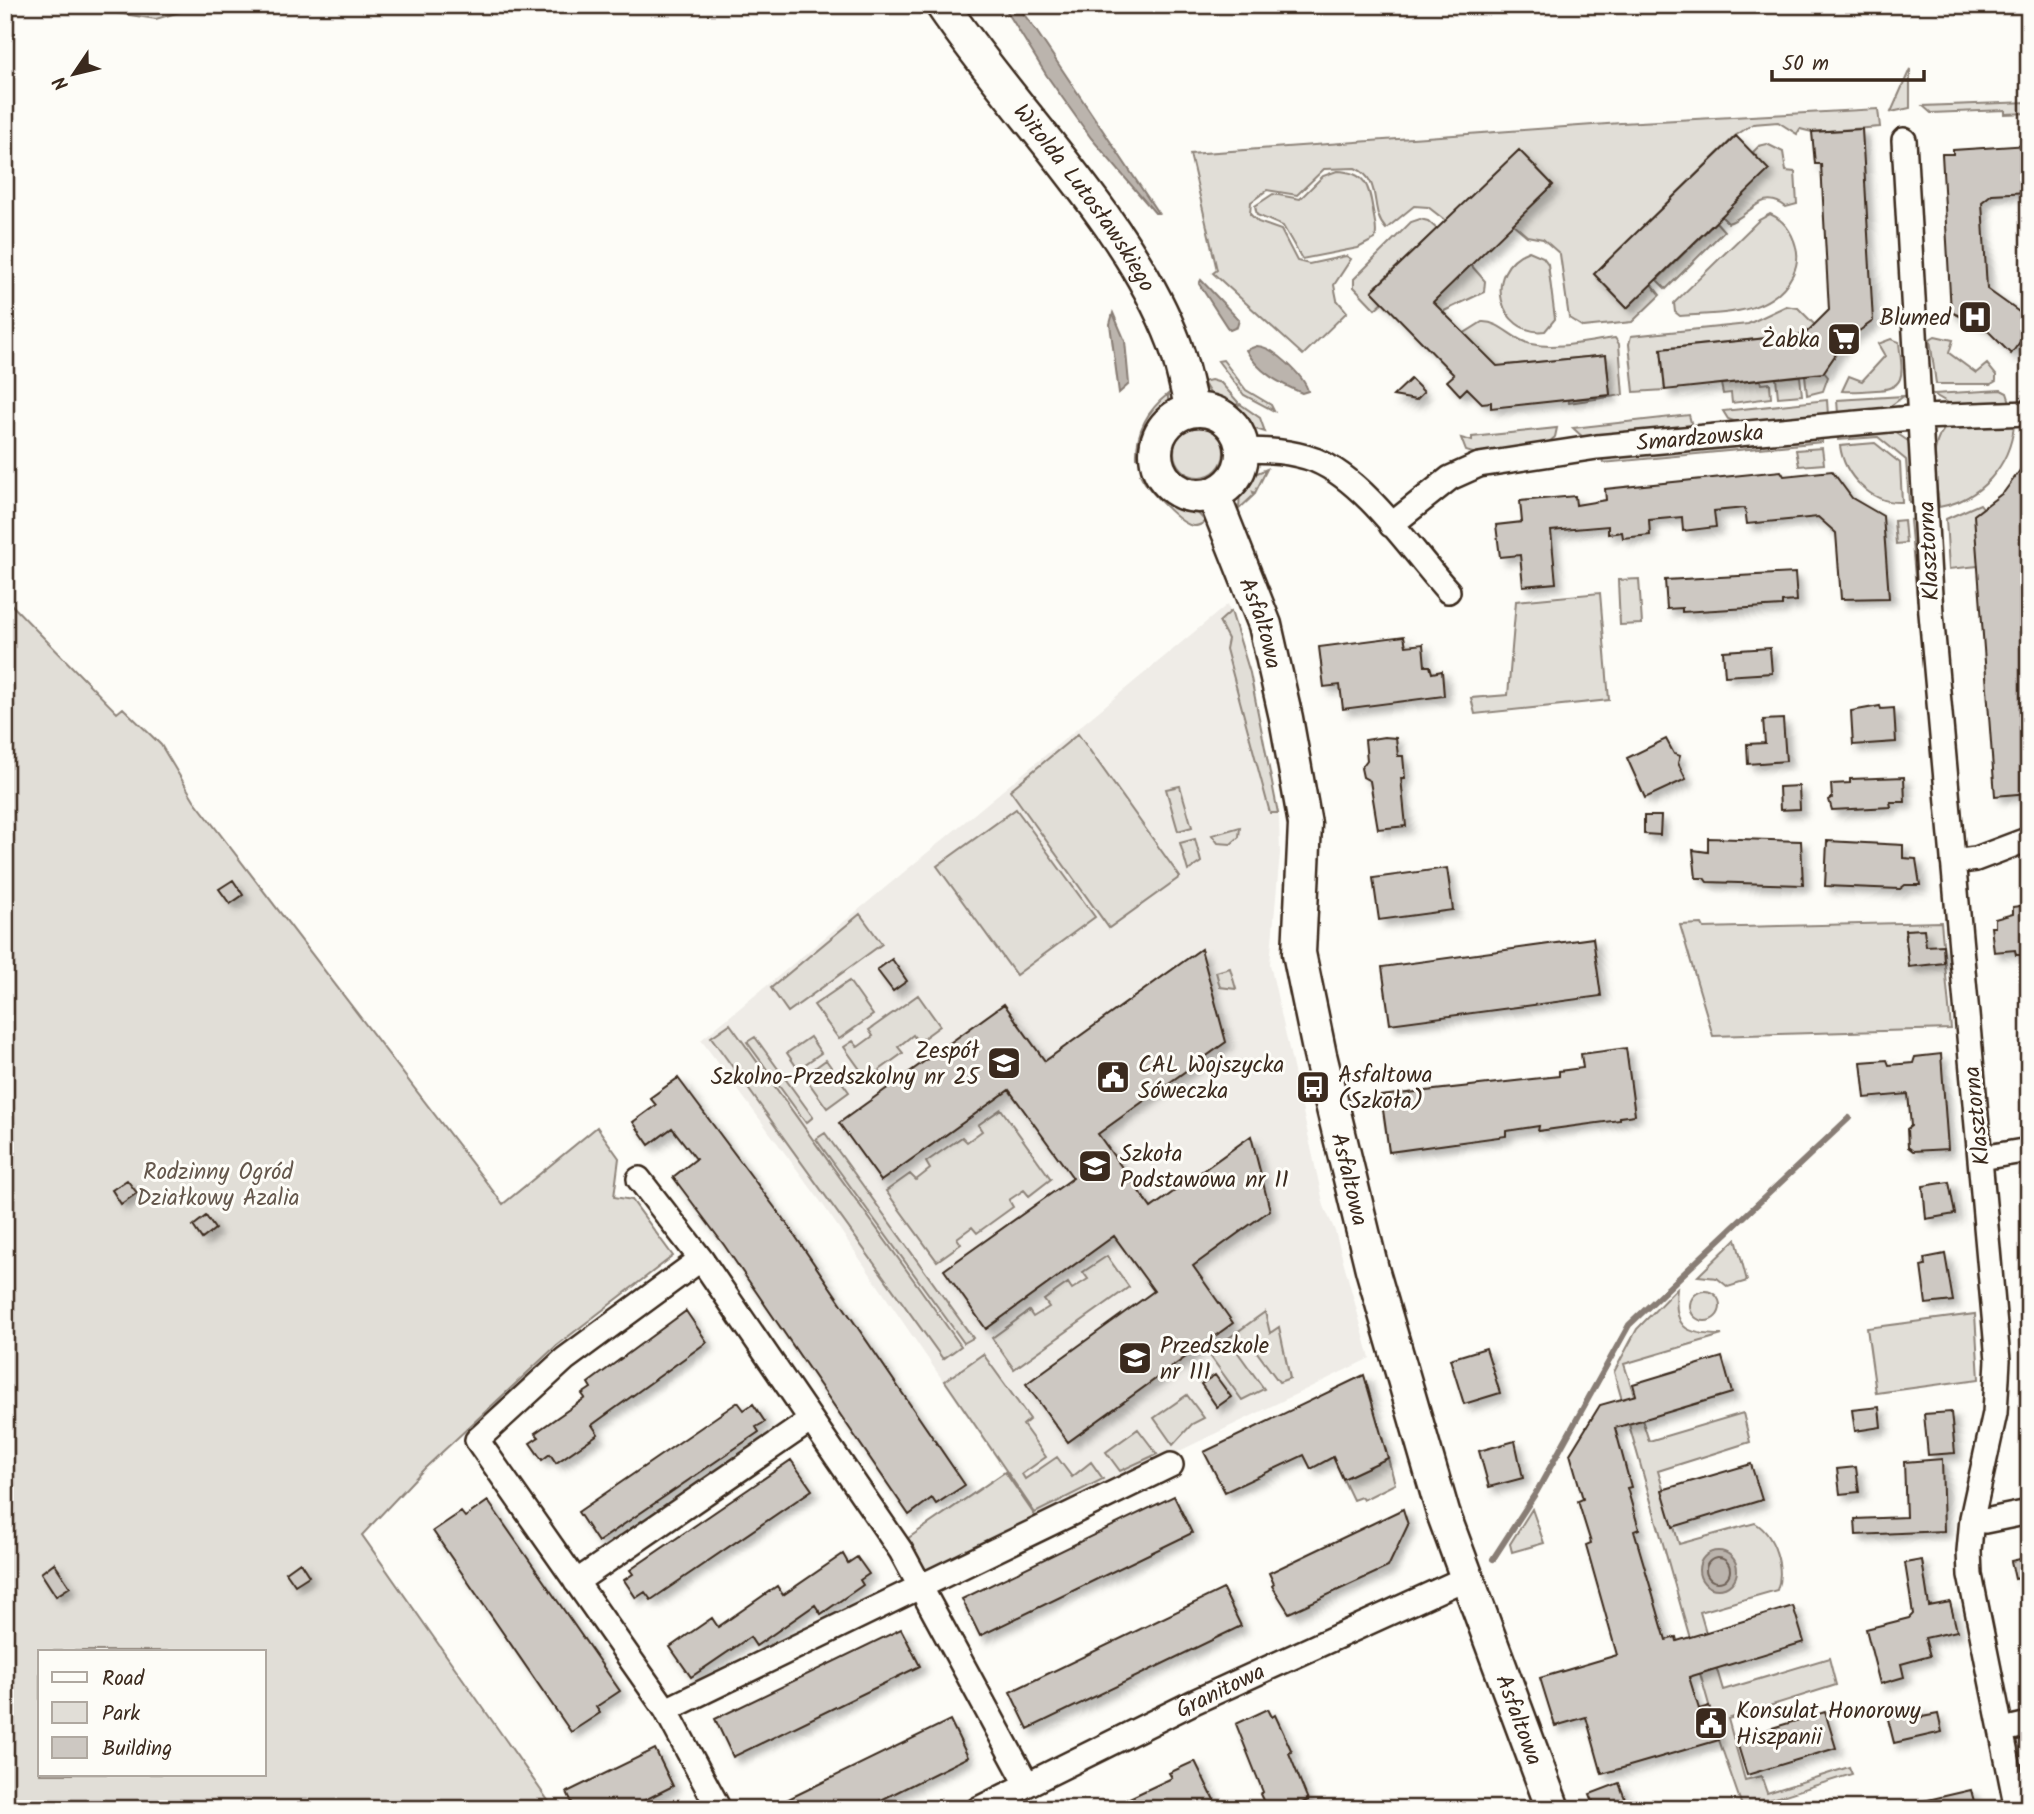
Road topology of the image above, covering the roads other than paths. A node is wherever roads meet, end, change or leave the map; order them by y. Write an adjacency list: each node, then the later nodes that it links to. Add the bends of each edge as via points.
1 (942, 5): 3 (street, Witolda Lutosławskiego, via 1137,267 1174,343)
2 (1904, 140): 5 (street, Klasztorna)
3 (1192, 409): 6 (street, via 1223,418 1234,428); 7 (street, via 1169,421 1161,432 1157,462 1167,483 1178,492)
4 (2029, 413): 5 (street, Smardzowska)
5 (1922, 417): 8 (street, Smardzowska, via 1597,447 1479,465 1450,478); 11 (street, Klasztorna, via 1931,613)
6 (1241, 450): 7 (street, via 1238,471); 8 (street, via 1279,451 1317,461 1346,479)
7 (1213, 494): 20 (street, Asfaltowa, via 1265,625 1296,766 1305,824 1299,953 1320,1055 1372,1269)
8 (1391, 525): 9 (street)
9 (1448, 591)
10 (2029, 839): 11 (street, via 1976,859)
11 (1953, 862): 13 (street, Klasztorna)
12 (2029, 1150): 13 (street)
13 (1981, 1158): 19 (street, Klasztorna, via 1998,1360 1995,1413)
14 (639, 1179): 15 (street)
15 (701, 1259): 16 (street); 21 (street, via 565,1359 477,1440)
16 (811, 1420): 21 (street); 22 (street, via 901,1551)
17 (1171, 1465): 22 (street)
18 (2029, 1512): 19 (street, via 1985,1521)
19 (1972, 1518): 25 (street, Klasztorna, via 1970,1575)
20 (1466, 1578): 26 (street, Granitowa); 29 (street, Asfaltowa)
21 (576, 1582): 23 (street)
22 (920, 1587): 23 (street); 26 (street)
23 (666, 1710): 27 (street)
24 (2029, 1724): 25 (street)
25 (2003, 1730): 30 (street, Klasztorna)
26 (1027, 1784): 28 (street, Granitowa)
27 (719, 1809)
28 (978, 1809)
29 (1553, 1809)
30 (2017, 1809)

